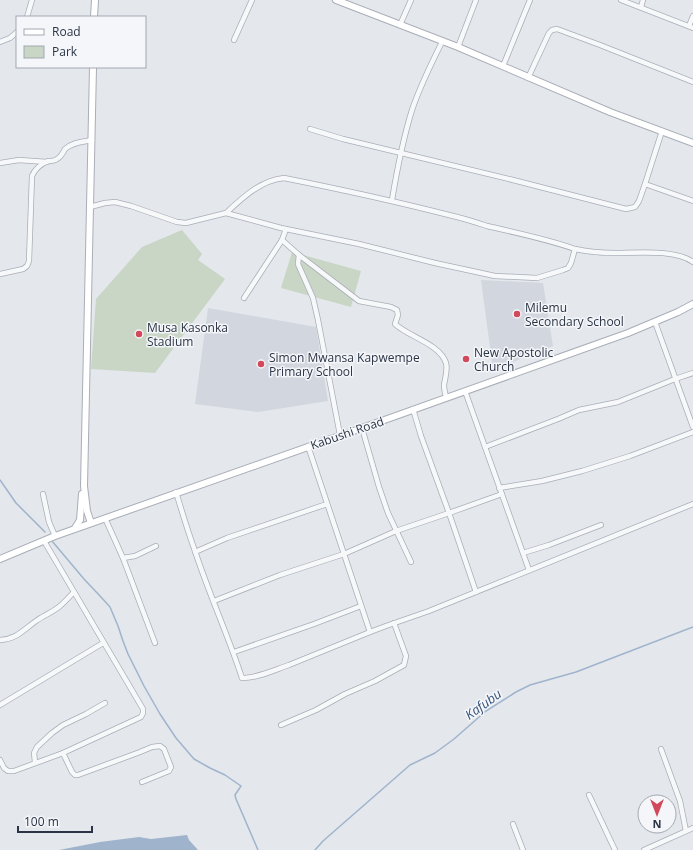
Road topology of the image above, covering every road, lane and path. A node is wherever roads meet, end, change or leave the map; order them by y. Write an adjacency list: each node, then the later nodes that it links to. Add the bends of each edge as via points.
1 (32, 0): 12 (street)
2 (95, 0): 13 (street)
3 (252, 0): 18 (street)
4 (336, 0): 10 (street)
5 (411, 0): 15 (street)
6 (476, 0): 21 (street)
7 (530, 0): 22 (street)
8 (621, 0): 11 (street)
9 (643, 0): 11 (street)
10 (345, 2): 15 (street)
11 (640, 7): 16 (street)
12 (26, 16)
13 (94, 16)
14 (693, 16): 16 (street)
15 (400, 25): 20 (street)
16 (691, 27)
17 (16, 33): 19 (street)
18 (234, 40)
19 (0, 42)
20 (442, 42): 21 (street); 30 (street, via 422,83)
21 (458, 47): 22 (street)
22 (503, 66): 24 (street)
23 (93, 68): 28 (street)
24 (528, 78): 25 (street, via 549,33 557,29); 27 (street)
25 (693, 82)
26 (310, 129): 30 (street, via 343,140)
27 (662, 132): 29 (street); 33 (street)
28 (92, 140): 31 (street, via 71,144 57,160); 36 (street)
29 (693, 143)
30 (400, 153): 33 (street, via 626,209 635,207); 34 (street)
31 (47, 162): 32 (street, via 19,160); 43 (street, via 35,170 32,176 27,266)
32 (0, 163)
33 (645, 184): 35 (street)
34 (392, 200): 37 (street, via 284,178 266,182 242,198); 40 (street)
35 (693, 201)
36 (90, 207): 37 (street, via 115,202 177,222); 58 (street)
37 (226, 213): 38 (street)
38 (286, 229): 39 (street); 40 (street, via 496,276 537,278 563,270 571,263)
39 (282, 240): 41 (street); 44 (street)
40 (575, 249): 42 (street, via 588,252 674,255)
41 (298, 255): 50 (street, via 359,301 397,310 395,324 400,330 440,352 446,364); 55 (street, via 298,264 313,298)
42 (693, 262)
43 (0, 274)
44 (244, 298)
45 (693, 304): 46 (street, Kabushi Road)
46 (655, 322): 48 (street); 49 (street, Kabushi Road)
47 (693, 373): 48 (street)
48 (675, 379): 52 (street); 57 (street, via 618,402 579,410)
49 (465, 391): 50 (street, Kabushi Road); 57 (street)
50 (446, 397): 51 (street, Kabushi Road)
51 (413, 409): 53 (street, Kabushi Road); 65 (street)
52 (693, 427)
53 (362, 428): 55 (street, Kabushi Road); 70 (street)
54 (693, 432): 59 (street, via 630,456 582,470 542,481)
55 (340, 435): 56 (street, Kabushi Road)
56 (308, 446): 60 (street, Kabushi Road); 63 (street)
57 (485, 447): 59 (street)
58 (84, 486): 67 (street); 69 (street, via 80,520)
59 (499, 488): 62 (street)
60 (176, 492): 66 (street, Kabushi Road); 74 (street)
61 (43, 494): 71 (street)
62 (502, 494): 65 (street); 75 (street)
63 (327, 504): 74 (street, via 227,538); 76 (street)
64 (693, 504): 80 (street)
65 (449, 514): 70 (street); 82 (street)
66 (105, 518): 67 (street, Kabushi Road); 77 (street)
67 (91, 522): 69 (street, Kabushi Road)
68 (601, 525): 75 (street, via 549,546)
69 (75, 528): 71 (street, Kabushi Road)
70 (396, 531): 76 (street); 79 (street)
71 (55, 536): 72 (street, Kabushi Road)
72 (44, 541): 78 (street, Kabushi Road); 81 (street)
73 (156, 546): 77 (street, via 135,556)
74 (195, 552): 83 (street)
75 (522, 553): 80 (street)
76 (344, 554): 83 (street, via 280,575); 84 (street)
77 (123, 558): 89 (street)
78 (0, 559)
79 (411, 562)
80 (529, 570): 82 (street)
81 (74, 592): 87 (street, via 60,606 15,637); 88 (street)
82 (476, 592): 85 (street)
83 (214, 601): 90 (street)
84 (362, 606): 86 (street); 90 (street)
85 (394, 623): 86 (street); 93 (street, via 406,656 404,666)
86 (370, 632): 90 (street, via 250,678 242,678)
87 (0, 640)
88 (103, 643): 92 (street); 95 (street, via 143,713 141,717)
89 (155, 643)
90 (234, 652)
91 (105, 703): 97 (street, via 63,725 47,738 34,752)
92 (0, 705)
93 (281, 725)
94 (661, 749): 102 (street, via 680,801)
95 (63, 753): 97 (street); 98 (street, via 72,772 78,775 160,746 164,749 171,767 170,771)
96 (0, 760): 97 (street, via 8,771)
97 (35, 762)
98 (142, 782)
99 (589, 795): 104 (street)
100 (513, 824): 103 (street)
101 (693, 828): 102 (street)
102 (686, 831): 105 (street)
103 (523, 850)
104 (615, 850)
105 (644, 850)

